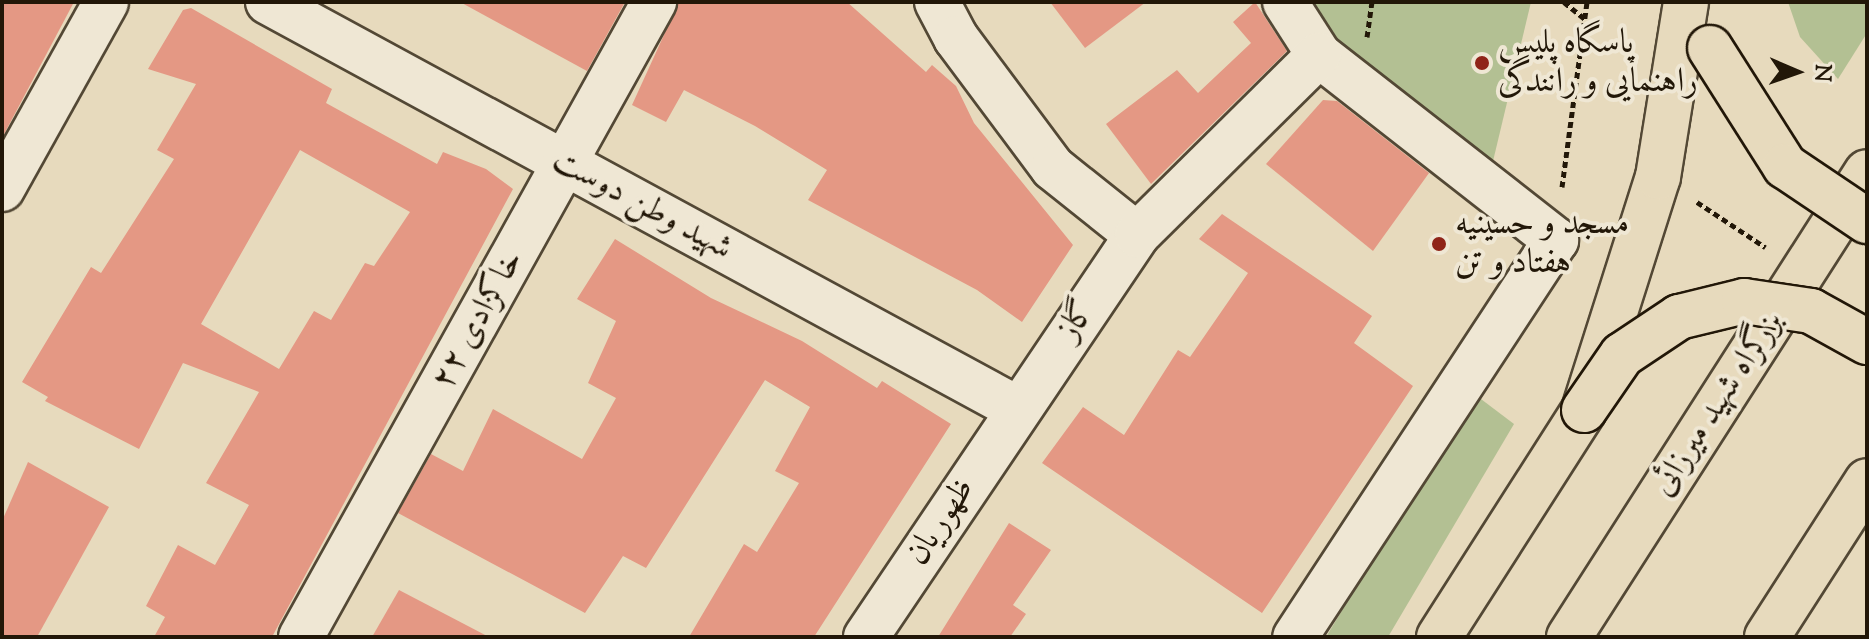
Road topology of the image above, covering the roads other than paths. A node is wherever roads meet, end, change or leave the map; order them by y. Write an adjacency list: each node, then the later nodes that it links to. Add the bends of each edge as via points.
1 (106, 2): 11 (street)
2 (268, 2): 9 (street, شهید وطن دوست)
3 (654, 2): 9 (street, خاکزادی ۲۲)
4 (937, 2): 13 (street, via 956,38 1053,168)
5 (1285, 2): 8 (street)
6 (1686, 2): 16 (main road, via 1658,177)
7 (1710, 48): 12 (main road, bridge, via 1785,166)
8 (1319, 55): 13 (street); 20 (street, via 1556,240)
9 (565, 163): 15 (street, شهید وطن دوست); 18 (street, خاکزادی ۲۲)
10 (1867, 172): 22 (main road, بزرگراه شهید میرزائی)
11 (2, 189)
12 (1867, 221)
13 (1137, 235): 15 (street, گاز)
14 (1867, 342): 16 (main road, bridge, via 1811,311 1744,301 1679,317 1622,355)
15 (1016, 408): 19 (street, ظهوریان)
16 (1584, 410): 21 (main road)
17 (1867, 481): 23 (main road)
18 (301, 637)
19 (866, 637)
20 (1295, 637)
21 (1439, 637)
22 (1569, 637)
23 (1767, 637)

